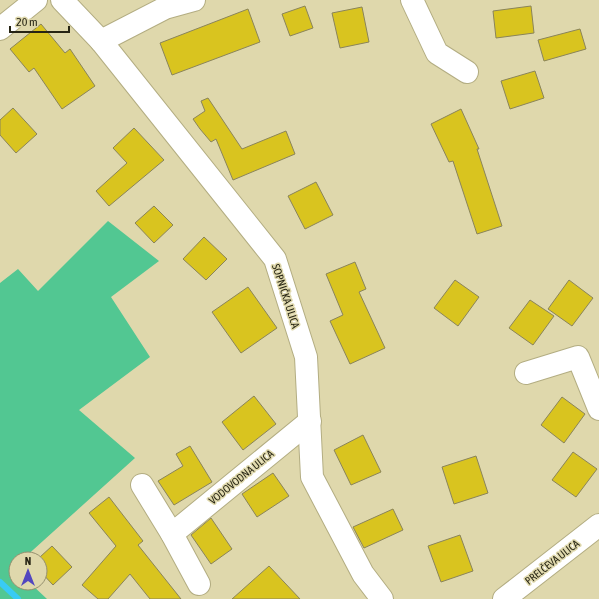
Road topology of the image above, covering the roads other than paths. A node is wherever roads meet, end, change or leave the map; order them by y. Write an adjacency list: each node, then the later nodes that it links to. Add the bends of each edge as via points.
1 (36, 0): 5 (street)
2 (62, 0): 6 (street, SOPNIČKA ULICA)
3 (194, 0): 6 (street, via 165,8)
4 (412, 0): 7 (street, via 438,53)
5 (0, 29)
6 (101, 41): 10 (street, SOPNIČKA ULICA, via 274,259 306,357)
7 (467, 72)
8 (526, 373): 9 (street, via 578,357)
9 (599, 409)
10 (310, 421): 13 (street, VODOVODNA ULICA); 15 (street, SOPNIČKA ULICA, via 312,477 363,574)
11 (142, 485): 13 (street)
12 (599, 525): 16 (street, PRELČEVA ULICA)
13 (172, 534): 14 (street)
14 (199, 584)
15 (382, 599)
16 (504, 599)

